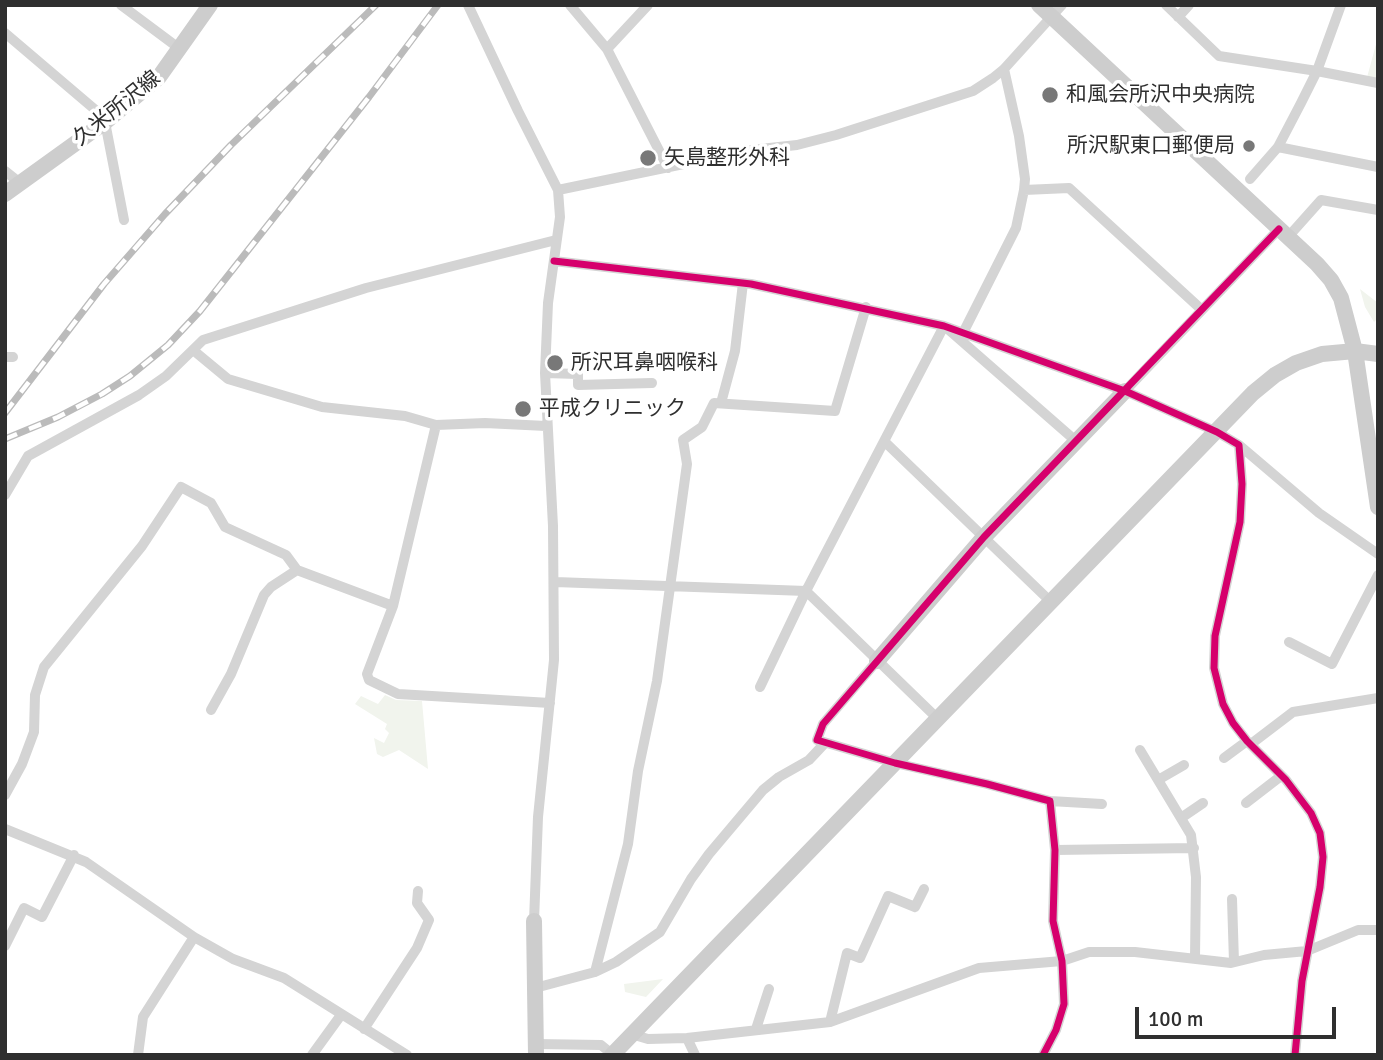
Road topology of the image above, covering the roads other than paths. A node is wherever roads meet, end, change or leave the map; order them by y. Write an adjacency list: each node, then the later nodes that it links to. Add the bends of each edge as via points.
1 (121, 5): 12 (street)
2 (570, 5): 13 (street)
3 (649, 5): 13 (street)
4 (1166, 5): 10 (street)
5 (1189, 5): 10 (street)
6 (1341, 5): 15 (street)
7 (207, 7): 12 (street, 久米所沢線)
8 (472, 7): 24 (street, via 517,111)
9 (1051, 9): 14 (street); 29 (street)
10 (1178, 17): 15 (street, via 1219,56)
11 (5, 33): 17 (street)
12 (180, 49): 17 (street, 久米所沢線, via 159,77)
13 (607, 49): 20 (street)
14 (1004, 69): 20 (street, via 973,91 836,135); 25 (street, via 1019,136)
15 (1317, 71): 16 (street); 18 (street)
16 (1378, 83)
17 (105, 122): 23 (street, 久米所沢線); 28 (street)
18 (1278, 147): 19 (street); 22 (street)
19 (1378, 167)
20 (668, 168): 24 (street)
21 (5, 170): 23 (street)
22 (1250, 179)
23 (20, 183): 26 (street, 久米所沢線)
24 (558, 190): 30 (street)
25 (1024, 190): 34 (street, via 1069,188); 36 (street, via 1016,228)
26 (5, 194)
27 (1378, 210): 29 (street, via 1321,200)
28 (124, 220)
29 (1284, 233): 34 (street); 38 (street, via 1331,280)
30 (556, 240): 31 (street); 37 (street, via 306,306 203,340)
31 (554, 261): 32 (street); 40 (street)
32 (743, 283): 33 (street); 43 (street, via 735,351)
33 (866, 307): 35 (street); 43 (street, via 835,411)
34 (1202, 310): 42 (street)
35 (944, 326): 36 (street); 47 (street); 48 (street)
36 (964, 331): 42 (street)
37 (193, 350): 44 (street, via 228,379 278,395 322,407 405,416); 50 (street, via 139,395 28,456)
38 (1355, 351): 39 (street); 46 (street, via 1322,354 1286,369 1253,393); 51 (street)
39 (1378, 354)
40 (545, 373): 41 (street, via 578,374 578,385); 45 (street)
41 (652, 383)
42 (1125, 391): 46 (street); 48 (street)
43 (721, 403): 57 (street, via 714,403 702,427 684,440 687,464)
44 (436, 425): 45 (street); 60 (street)
45 (546, 426): 56 (street)
46 (1217, 432): 49 (street); 59 (street)
47 (886, 442): 52 (street); 58 (street)
48 (1077, 442): 52 (street)
49 (1239, 445): 53 (street, via 1319,513); 68 (street, via 1240,522 1213,657 1223,704)
50 (5, 495)
51 (1378, 507)
52 (984, 537): 59 (street); 62 (street)
53 (1378, 554)
54 (297, 570): 60 (street); 66 (street, via 264,596); 76 (street, via 286,555 225,527 211,503 181,487 142,547 44,667 35,695 34,732)
55 (1378, 575): 61 (street, via 1332,664)
56 (555, 582): 57 (street); 65 (street)
57 (670, 585): 58 (street); 97 (street, via 628,844)
58 (806, 591): 62 (street); 63 (street)
59 (1051, 602): 67 (street)
60 (393, 606): 65 (street, via 367,674 369,680 398,694)
61 (1289, 642)
62 (877, 661): 67 (street); 69 (street, via 823,724 817,740)
63 (760, 687)
64 (1378, 698): 68 (street, via 1293,712)
65 (550, 703): 89 (street, via 538,817)
66 (211, 710)
67 (938, 719): 72 (street)
68 (1249, 742): 71 (street); 74 (street)
69 (825, 743): 72 (street); 97 (street, via 808,761 763,790 709,854 660,932)
70 (1140, 750): 75 (street)
71 (1224, 758)
72 (895, 763): 77 (street); 104 (street)
73 (1184, 765): 75 (street)
74 (1281, 776): 80 (street); 93 (street, via 1320,832 1320,887)
75 (1158, 780): 81 (street)
76 (5, 795)
77 (1050, 801): 78 (street); 84 (street)
78 (1102, 803)
79 (1203, 803): 81 (street)
80 (1246, 803)
81 (1181, 818): 83 (street)
82 (5, 829): 85 (street)
83 (1194, 848): 84 (street); 94 (street)
84 (1055, 850): 95 (street, via 1053,920)
85 (74, 855): 91 (street); 92 (street, via 42,917 24,908)
86 (924, 889): 101 (street, via 915,907 888,897 860,958 847,953)
87 (418, 891): 102 (street, via 417,902 429,920 417,948)
88 (1232, 899): 96 (street)
89 (534, 921): 98 (street)
90 (1378, 930): 93 (street, via 1358,930)
91 (194, 937): 100 (street, via 233,959 284,978); 107 (street, via 143,1017)
92 (5, 946)
93 (1307, 951): 96 (street); 113 (street)
94 (1195, 958): 95 (street, via 1089,952); 96 (street)
95 (1062, 961): 101 (street, via 979,968); 112 (street, via 1064,1004)
96 (1234, 962)
97 (594, 972): 98 (street)
98 (535, 988): 106 (street)
99 (769, 989): 103 (street)
100 (341, 1015): 102 (street); 108 (street)
101 (830, 1022): 103 (street)
102 (364, 1029): 109 (street)
103 (756, 1029): 105 (street)
104 (631, 1034): 105 (street, via 648,1039); 110 (street)
105 (687, 1038): 111 (street)
106 (536, 1050): 110 (street, via 601,1045)
107 (138, 1055)
108 (312, 1055)
109 (407, 1055)
110 (612, 1055)
111 (695, 1055)
112 (1043, 1055)
113 (1296, 1055)

